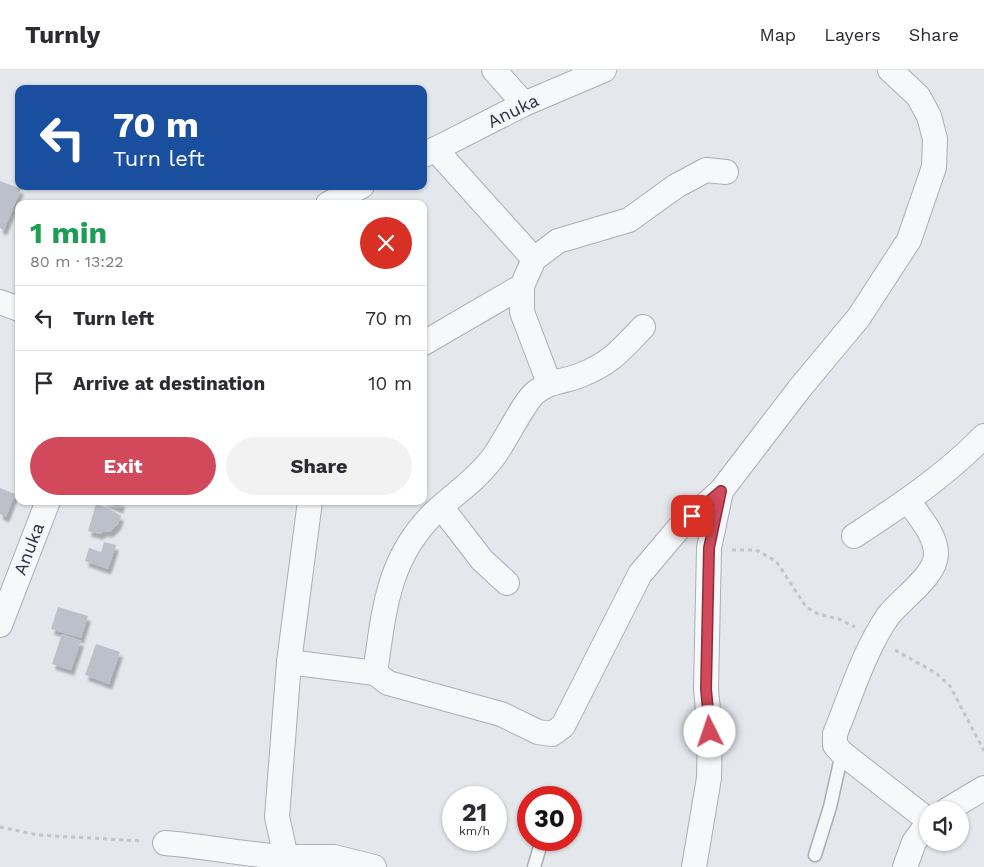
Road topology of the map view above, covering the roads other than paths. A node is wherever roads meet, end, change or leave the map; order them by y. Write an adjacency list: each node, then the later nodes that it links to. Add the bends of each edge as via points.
1 (494, 70): 4 (street)
2 (604, 70): 4 (street, Anuka)
3 (890, 70): 17 (street, via 918,96 929,116 935,139 934,167 910,240 859,317)
4 (524, 104): 5 (street, Anuka)
5 (429, 152): 9 (street)
6 (726, 172): 9 (street, via 706,170 676,186 629,220 558,241)
7 (354, 190): 8 (street)
8 (336, 200)
9 (534, 260): 10 (street)
10 (522, 286): 14 (street); 15 (street, via 522,312)
11 (0, 302): 12 (street)
12 (15, 308)
13 (643, 327): 15 (street, via 609,362 580,376)
14 (427, 339)
15 (549, 383): 21 (street, via 533,394 494,457 474,481)
16 (984, 436): 18 (street, via 964,457)
17 (721, 491): 26 (street, via 678,529 640,574 563,726 552,734 538,732 501,714 388,683); 38 (street, via 709,548 706,689 710,732 709,778)
18 (908, 500): 22 (street); 27 (street, via 932,537 936,555 930,572 888,616 866,658 835,734 835,744)
19 (46, 505): 24 (street, Anuka)
20 (309, 505): 25 (street)
21 (442, 508): 23 (street, via 482,560); 26 (street, via 417,531 395,570 387,592)
22 (854, 536)
23 (507, 583)
24 (0, 625)
25 (289, 662): 26 (street); 35 (street, via 278,817)
26 (375, 673)
27 (842, 753): 30 (street); 34 (lane)
28 (984, 788): 29 (street)
29 (962, 801)
30 (919, 814)
31 (919, 834): 39 (street)
32 (165, 843): 35 (street, via 204,846)
33 (539, 851): 37 (lane)
34 (816, 855)
35 (286, 862): 36 (street, via 334,857)
36 (374, 867)
37 (534, 867)
38 (694, 867)
39 (906, 867)

